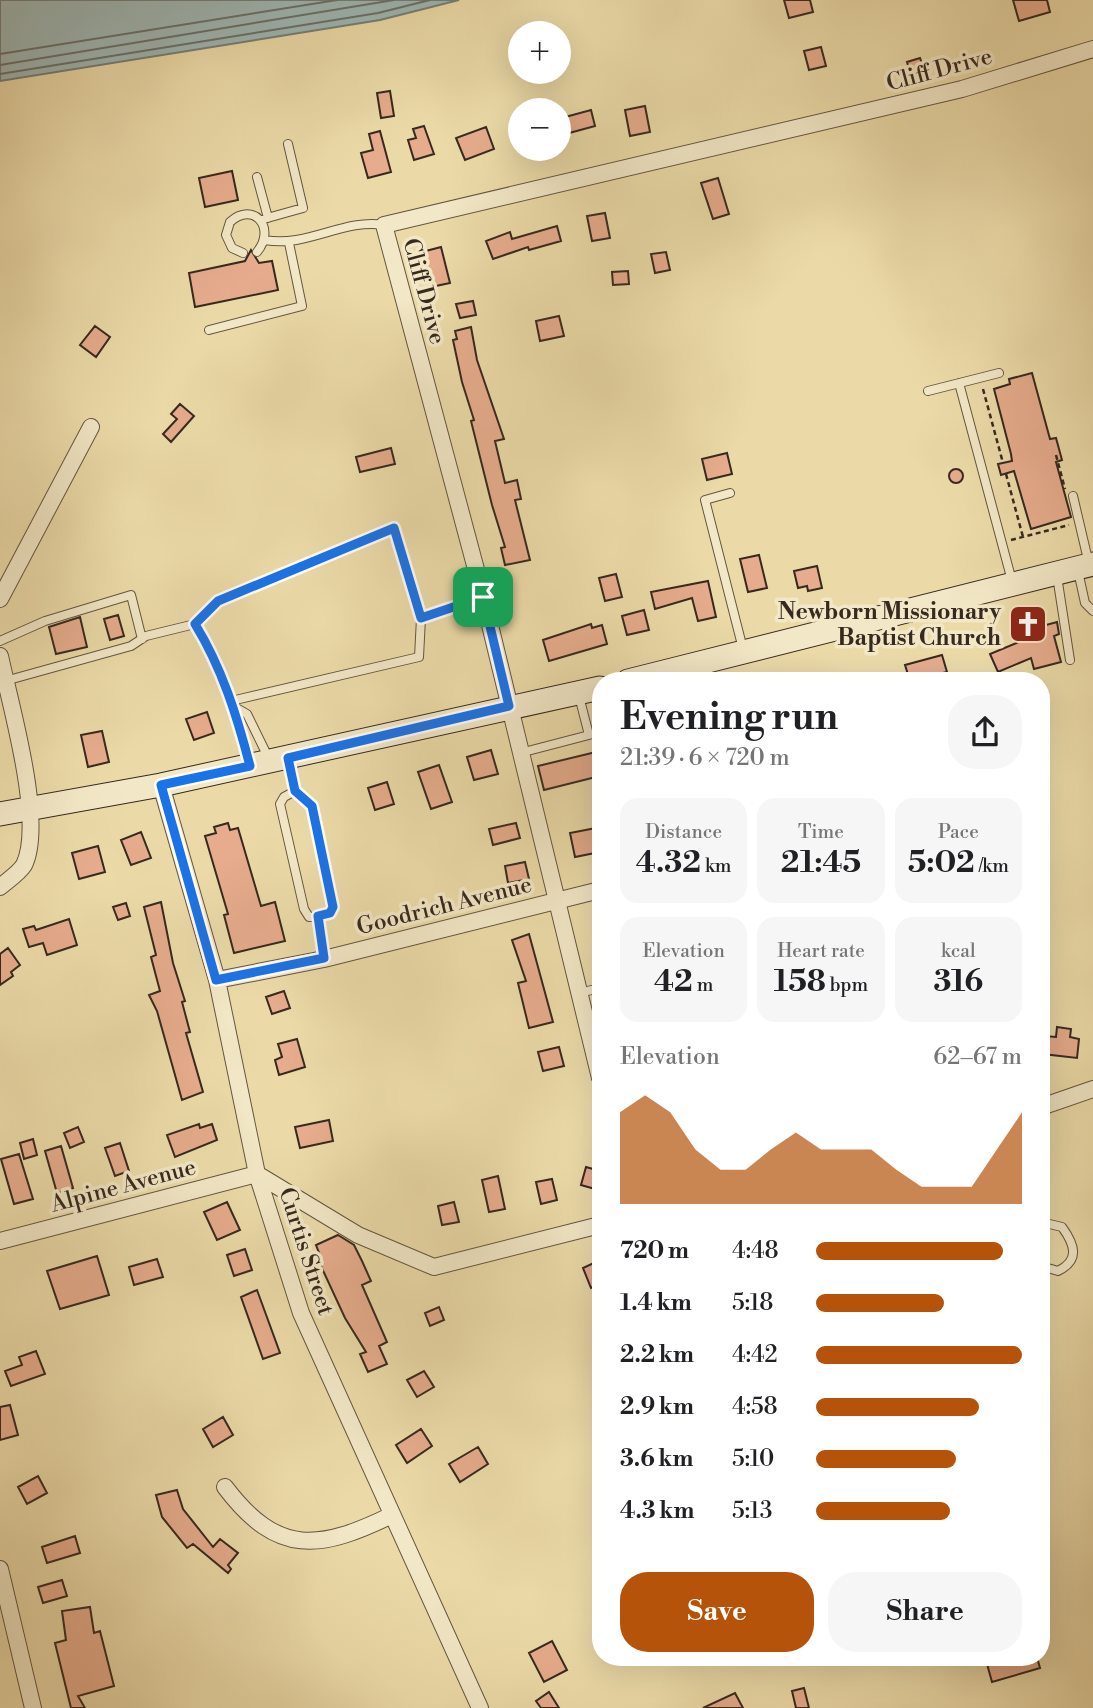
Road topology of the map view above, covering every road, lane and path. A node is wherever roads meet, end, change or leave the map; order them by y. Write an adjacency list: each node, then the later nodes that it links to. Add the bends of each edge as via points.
1 (1093, 49): 5 (street, Cliff Drive, via 962,89)
2 (288, 144): 4 (lane, via 303,208)
3 (257, 177): 4 (lane)
4 (264, 219): 6 (lane); 9 (lane, via 242,215 230,222 228,242)
5 (384, 225): 7 (lane, via 369,223); 26 (street, Cliff Drive)
6 (265, 240): 7 (lane); 8 (lane)
7 (289, 243): 10 (lane, via 302,306)
8 (257, 252)
9 (243, 253)
10 (209, 330)
11 (999, 373): 12 (lane)
12 (980, 377): 13 (lane); 17 (path)
13 (959, 383): 14 (lane); 23 (lane)
14 (928, 391)
15 (91, 427): 27 (street)
16 (1056, 455): 20 (path)
17 (1003, 463)
18 (1006, 474): 22 (path)
19 (730, 493): 33 (lane, via 705,500)
20 (1069, 495): 24 (lane)
21 (1073, 521): 22 (path)
22 (1023, 537): 23 (path)
23 (1002, 542): 25 (lane)
24 (1079, 567): 25 (main road); 28 (lane, via 1085,603); 35 (lane)
25 (1013, 584): 33 (main road)
26 (483, 597): 29 (lane); 40 (street, Cliff Drive)
27 (0, 599)
28 (1093, 611)
29 (421, 618): 30 (lane, via 394,528 218,601); 39 (lane, via 419,657)
30 (195, 624): 31 (lane); 39 (lane, via 214,655)
31 (142, 639): 32 (lane, via 131,595 46,621); 37 (lane)
32 (0, 641)
33 (744, 652): 36 (main road)
34 (0, 656): 37 (street)
35 (1070, 660)
36 (664, 672)
37 (5, 681): 45 (street)
38 (589, 690): 40 (main road); 41 (lane, via 589,734)
39 (232, 704): 42 (lane); 42 (lane, via 247,714)
40 (509, 706): 41 (street, Cliff Drive); 42 (main road)
41 (520, 753): 49 (street, Cliff Drive)
42 (270, 761): 43 (main road); 44 (lane)
43 (161, 785): 45 (main road); 52 (street, Curtis Street)
44 (295, 791): 50 (lane, via 312,806 333,907 330,913); 50 (lane, via 280,804 304,908 309,917)
45 (31, 807): 46 (main road); 47 (street, via 30,848 23,867)
46 (0, 814)
47 (0, 887)
48 (592, 892): 49 (street, Goodrich Avenue)
49 (556, 900): 51 (street, Goodrich Avenue); 54 (street, Cliff Drive)
50 (318, 916): 51 (lane)
51 (324, 958): 52 (street, Goodrich Avenue)
52 (216, 980): 58 (street, Curtis Street)
53 (592, 990): 54 (lane)
54 (579, 993): 55 (street, Cliff Drive)
55 (592, 1046)
56 (1093, 1089): 57 (street)
57 (1050, 1104)
58 (257, 1174): 60 (street, via 358,1235 434,1267); 61 (street, Alpine Avenue); 64 (street, Curtis Street, via 301,1312)
59 (1050, 1224): 62 (lane, via 1062,1227 1073,1241 1074,1258 1058,1271)
60 (592, 1227)
61 (0, 1241)
62 (1050, 1269)
63 (225, 1487): 64 (street, via 246,1514 294,1540 324,1542)
64 (392, 1515): 67 (street, Curtis Street)
65 (0, 1569): 66 (street)
66 (33, 1708)
67 (480, 1708)

